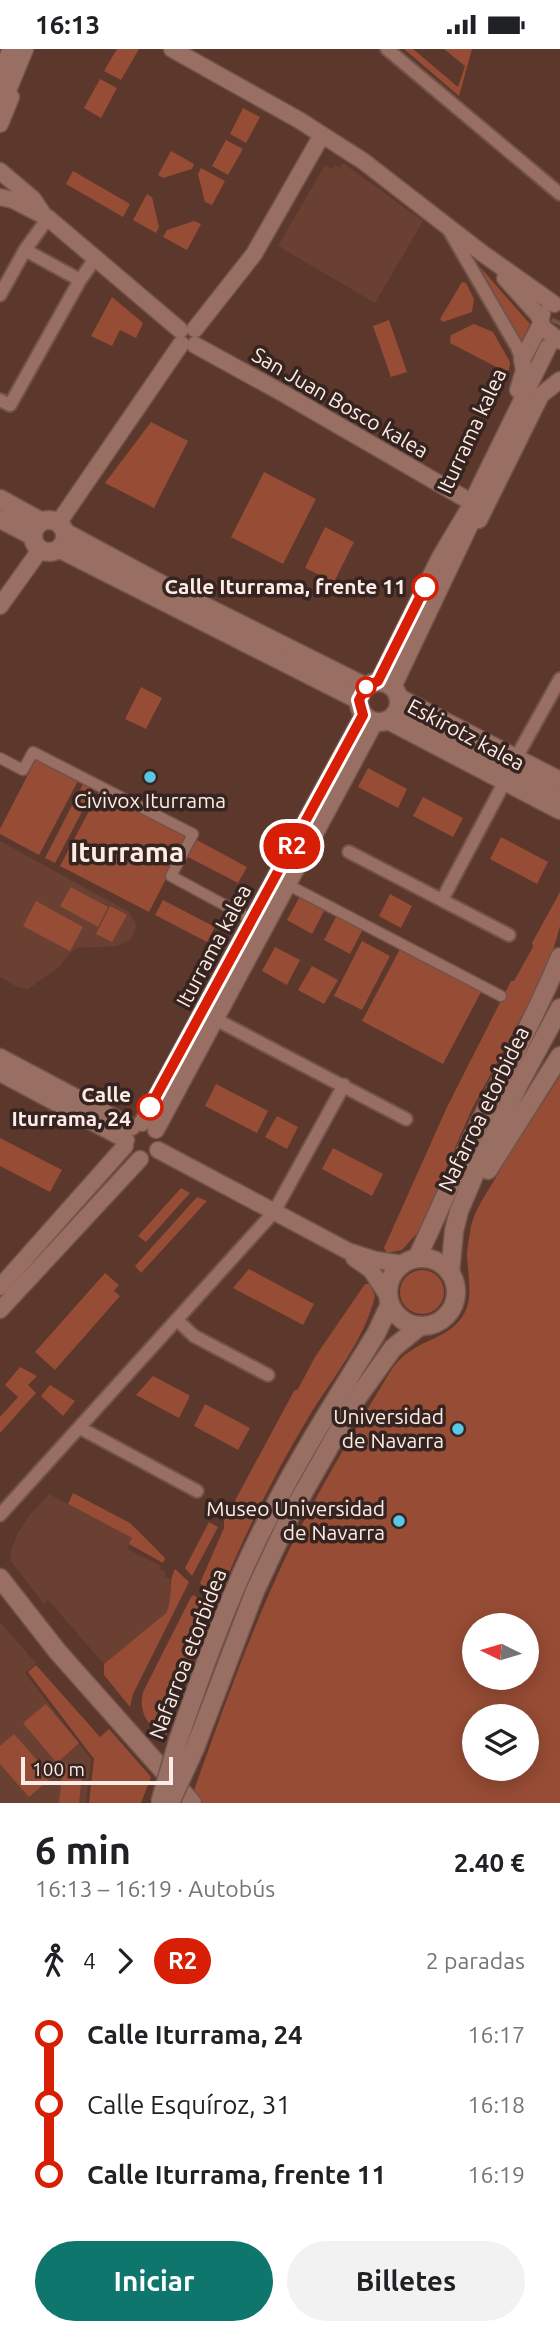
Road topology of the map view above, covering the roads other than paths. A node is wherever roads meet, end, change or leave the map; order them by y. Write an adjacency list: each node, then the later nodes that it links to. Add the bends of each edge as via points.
1 (11, 49): 7 (street)
2 (19, 49): 8 (main road)
3 (24, 49): 9 (main road)
4 (31, 49): 10 (street)
5 (172, 49): 11 (street)
6 (387, 49): 13 (street)
7 (0, 75)
8 (0, 95)
9 (0, 107)
10 (0, 124)
11 (321, 135): 16 (street); 24 (street, via 254,254)
12 (0, 171): 15 (street, San Juan Bosco kalea, via 33,199)
13 (560, 194)
14 (0, 197): 15 (street, San Juan Bosco kalea)
15 (46, 217): 17 (street); 19 (street, San Juan Bosco kalea)
16 (443, 221): 18 (street); 26 (street)
17 (25, 250): 20 (street); 21 (street)
18 (482, 253): 22 (street); 23 (street)
19 (95, 258): 20 (street); 24 (street, San Juan Bosco kalea)
20 (80, 280): 28 (street, via 10,405)
21 (0, 295)
22 (557, 305): 23 (street, Iturrama kalea, via 548,306)
23 (541, 321): 25 (street); 26 (street, Iturrama kalea)
24 (188, 337): 29 (street, San Juan Bosco kalea); 33 (street)
25 (553, 347): 32 (street, Iturrama kalea); 35 (street, Iturrama kalea)
26 (522, 360): 29 (street, Iturrama kalea, via 521,383)
27 (560, 380): 32 (street, Iturrama kalea, via 541,395 479,521)
28 (0, 400)
29 (464, 498): 35 (street, Iturrama kalea)
30 (0, 499): 34 (main road)
31 (0, 519): 34 (main road)
32 (468, 533): 38 (street, Iturrama kalea)
33 (62, 535): 34 (main road, via 50,519); 34 (main road, via 47,552); 38 (main road, Eskirotz kalea)
34 (38, 536): 36 (street)
35 (440, 557): 38 (street, Iturrama kalea)
36 (0, 606)
37 (560, 679): 40 (street)
38 (380, 702): 40 (main road, Eskirotz kalea); 42 (main road, Eskirotz kalea); 43 (street, Eskirotz kalea); 54 (street, Iturrama kalea); 61 (street, Iturrama kalea)
39 (0, 758): 48 (street, via 23,770 33,752 193,834 171,876)
40 (516, 758): 41 (main road, Eskirotz kalea)
41 (560, 781)
42 (505, 782): 44 (main road, Eskirotz kalea); 47 (street)
43 (560, 797)
44 (560, 810)
45 (349, 852): 47 (street)
46 (296, 889): 52 (street)
47 (443, 900): 49 (street)
48 (243, 915)
49 (509, 935)
50 (560, 957): 55 (main road, Nafarroa etorbidea)
51 (560, 975): 55 (main road, Nafarroa etorbidea)
52 (501, 996)
53 (560, 1008): 65 (main road, Nafarroa etorbidea, via 476,1171 459,1211)
54 (215, 1019): 59 (street); 61 (street, Iturrama kalea)
55 (528, 1031): 67 (main road, Nafarroa etorbidea)
56 (560, 1056): 65 (main road, via 478,1185)
57 (0, 1057): 61 (street)
58 (0, 1073): 61 (street)
59 (344, 1086): 60 (street); 64 (street)
60 (406, 1119)
61 (136, 1133): 62 (street, via 160,1141); 63 (street, via 130,1154); 69 (street, Iturrama kalea)
62 (158, 1150): 63 (street); 64 (street)
63 (140, 1159): 71 (street)
64 (274, 1212): 66 (street); 72 (street)
65 (453, 1249): 68 (main road, Nafarroa etorbidea)
66 (348, 1251): 67 (street, via 376,1260); 70 (street, via 371,1270)
67 (410, 1261): 68 (main road, via 436,1261); 70 (main road, via 391,1278)
68 (450, 1273): 73 (main road, via 455,1283 454,1304 440,1320)
69 (0, 1287)
70 (389, 1300): 73 (main road, via 402,1319); 79 (main road, Nafarroa etorbidea, bridge, via 376,1334 272,1510 233,1594 198,1682)
71 (0, 1310)
72 (177, 1320): 74 (street, via 194,1336); 75 (street)
73 (420, 1325): 80 (main road, Nafarroa etorbidea, bridge, via 393,1348 357,1398 290,1516)
74 (268, 1375)
75 (80, 1428): 76 (street); 77 (street)
76 (197, 1491)
77 (0, 1515)
78 (0, 1578): 81 (main road, via 58,1652)
79 (160, 1803)
80 (170, 1803)
81 (192, 1803)

